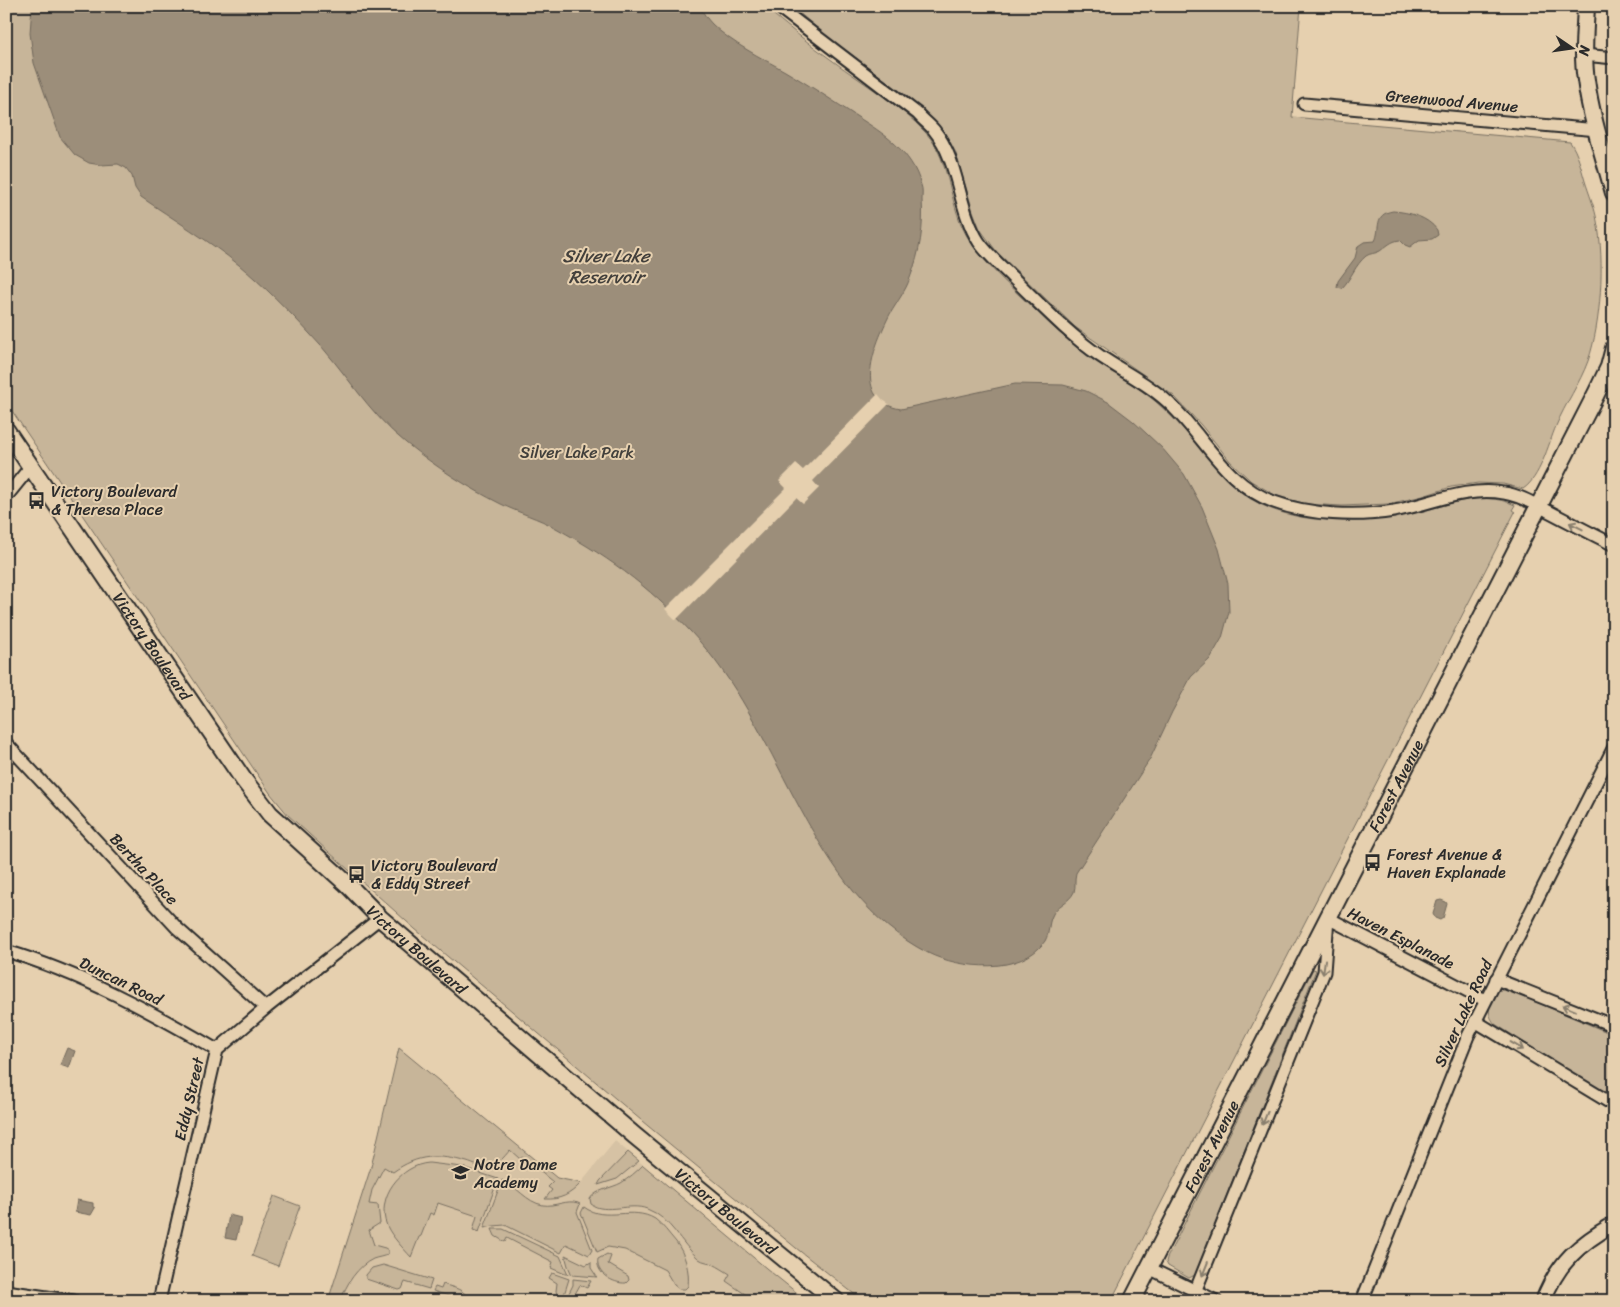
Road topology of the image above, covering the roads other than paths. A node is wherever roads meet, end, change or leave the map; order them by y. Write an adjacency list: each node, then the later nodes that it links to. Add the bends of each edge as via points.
1 (777, 6): 12 (street, via 918,114 935,131 947,152 969,221 980,243 1006,273 1099,355 1166,399 1228,472 1249,490 1275,503 1340,514 1393,511 1482,491 1510,494)
2 (1586, 6): 3 (main road)
3 (1584, 55): 4 (street); 6 (main road, via 1588,93)
4 (1614, 58)
5 (1304, 104): 6 (street, Greenwood Avenue)
6 (1598, 130): 7 (main road)
7 (1614, 193)
8 (1614, 348): 12 (main road, Forest Avenue, via 1606,374)
9 (6, 430): 10 (main road, Victory Boulevard)
10 (31, 466): 11 (street); 16 (main road, Victory Boulevard, via 248,786 270,814)
11 (6, 497)
12 (1538, 506): 13 (street, one-way to 12); 17 (main road, Forest Avenue)
13 (1614, 545)
14 (6, 743): 21 (street, Bertha Place, via 177,928)
15 (1614, 747): 19 (street, Silver Lake Road)
16 (380, 918): 21 (street, Eddy Street); 32 (main road, Victory Boulevard, via 635,1136)
17 (1328, 918): 20 (street, Haven Esplanade); 27 (main road, Forest Avenue); 29 (street, one-way to 29, via 1324,972)
18 (6, 951): 24 (street, Duncan Road, via 80,977)
19 (1496, 979): 20 (street, Silver Lake Road); 23 (street, one-way to 19)
20 (1485, 1000): 22 (street, Silver Lake Road)
21 (266, 1008): 24 (street, Eddy Street)
22 (1475, 1021): 25 (street, one-way to 25); 35 (street, Silver Lake Road)
23 (1614, 1026)
24 (217, 1050): 31 (street, Eddy Street)
25 (1614, 1105)
26 (1614, 1224): 36 (street, via 1570,1255)
27 (1149, 1268): 29 (street); 33 (main road, Forest Avenue)
28 (6, 1291): 30 (street)
29 (1195, 1292): 34 (street)
30 (74, 1301)
31 (159, 1301)
32 (836, 1301)
33 (1132, 1301)
34 (1216, 1301)
35 (1362, 1301)
36 (1542, 1301)

